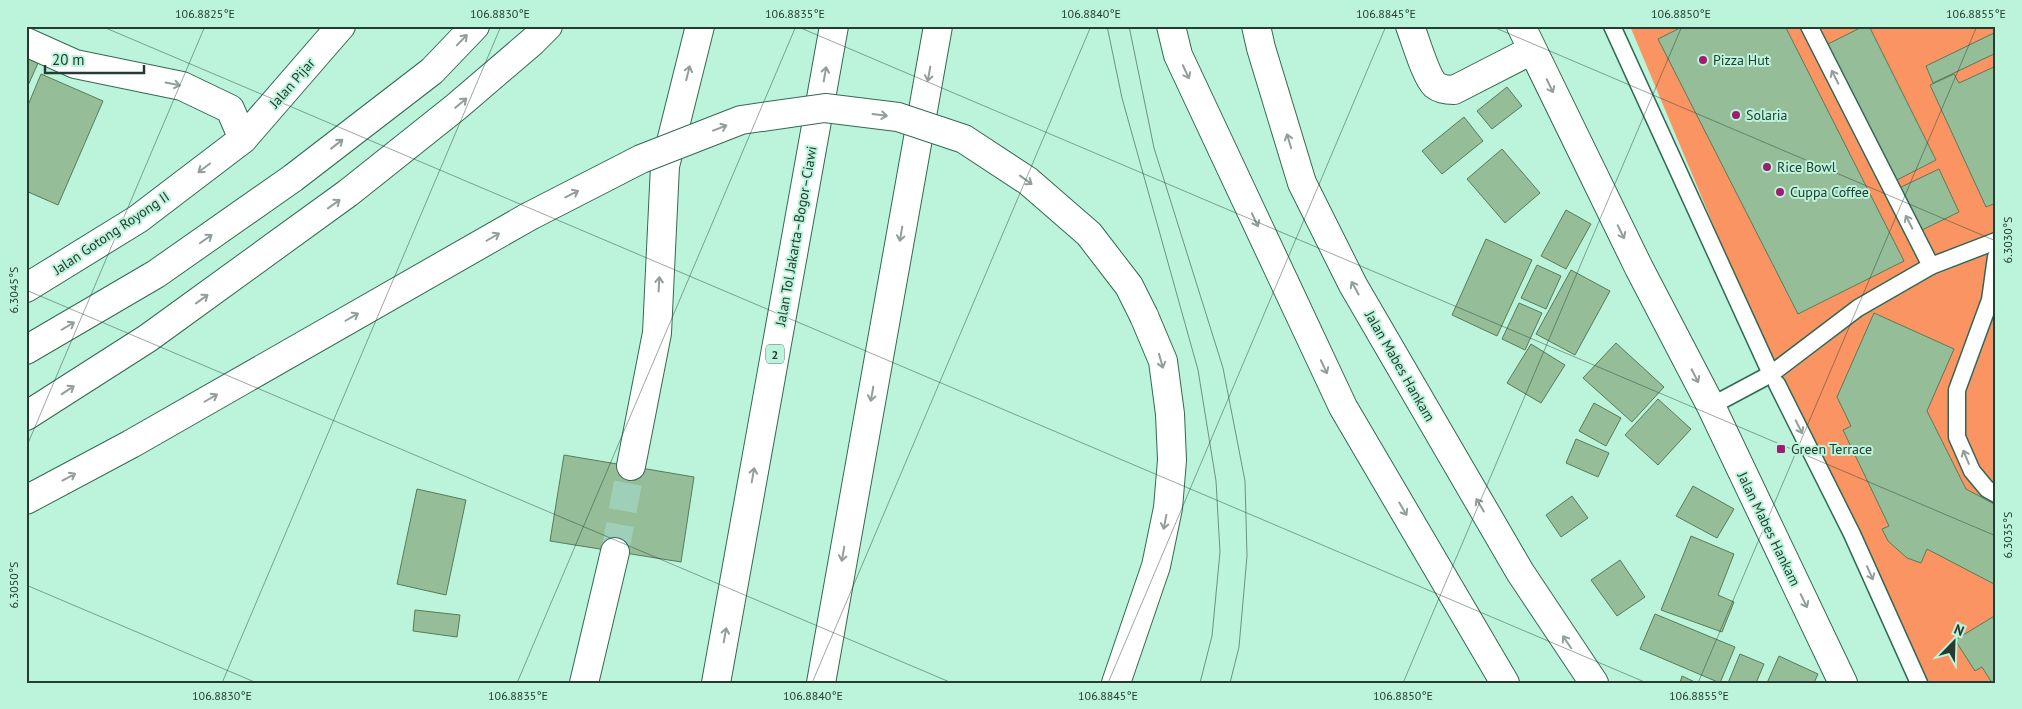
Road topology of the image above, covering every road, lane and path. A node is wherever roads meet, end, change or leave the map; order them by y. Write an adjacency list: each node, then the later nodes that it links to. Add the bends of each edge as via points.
1 (341, 26): 14 (main road, Jalan Pijar)
2 (475, 26): 19 (main road, one-way to 2, via 156,274 293,178 432,71)
3 (548, 26): 22 (main road, one-way to 3, via 148,338 348,193 456,107)
4 (700, 26): 23 (main road, one-way to 4, via 657,333 664,166)
5 (834, 26): 28 (main road, Jalan Tol Jakarta–Bogor–Ciawi / 2, one-way to 5)
6 (938, 26): 29 (main road, one-way to 29)
7 (1171, 26): 31 (main road, one-way to 31, via 1178,55 1343,407)
8 (1256, 26): 32 (main road, Jalan Mabes Hankam, one-way to 8, via 1520,572 1353,285 1302,183)
9 (1410, 26): 12 (main road, via 1429,76 1446,90 1454,90)
10 (1809, 26): 17 (lane, one-way to 10)
11 (1617, 28): 20 (lane)
12 (1526, 38): 21 (main road, Jalan Mabes Hankam, one-way to 21)
13 (26, 42): 14 (main road, one-way to 14, via 75,64 182,86 230,109)
14 (243, 138): 18 (main road, Jalan Gotong Royong II, one-way to 18, via 138,218)
15 (1996, 241): 17 (lane)
16 (1996, 257): 24 (lane, one-way to 16, via 1987,489 1972,471 1957,437 1957,390 1990,300)
17 (1930, 266): 20 (lane, via 1858,308)
18 (26, 288)
19 (26, 350)
20 (1774, 379): 21 (lane); 34 (lane, one-way to 34, via 1852,534)
21 (1711, 406): 33 (main road, Jalan Mabes Hankam, one-way to 33)
22 (26, 416)
23 (631, 466)
24 (1996, 494)
25 (26, 500): 30 (main road, one-way to 30, bridge, via 131,444 528,217 641,159 741,120 825,108 898,117 964,139 1028,181 1089,234 1129,286 1163,361 1172,460 1168,508 1156,566)
26 (615, 552): 27 (main road)
27 (584, 683)
28 (716, 683)
29 (821, 683)
30 (1116, 683)
31 (1505, 683)
32 (1594, 683)
33 (1843, 683)
34 (1919, 683)

